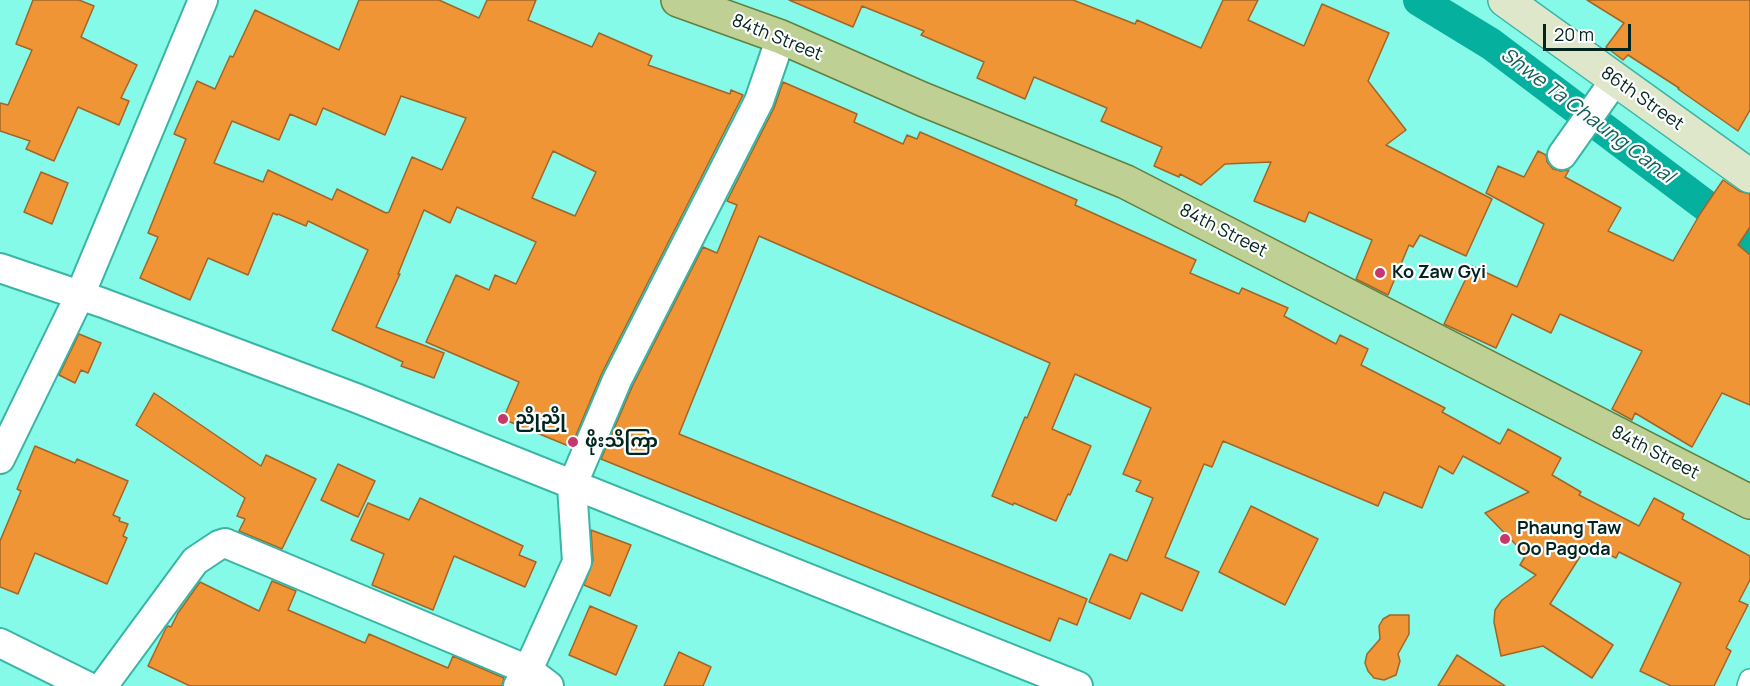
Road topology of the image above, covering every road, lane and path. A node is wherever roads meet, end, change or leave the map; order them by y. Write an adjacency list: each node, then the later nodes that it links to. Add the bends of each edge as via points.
1 (204, 0): 9 (street)
2 (678, 0): 4 (main road, 84th Street)
3 (1505, 0): 5 (main road, 86th Street)
4 (781, 37): 11 (street, via 759,101 617,380); 12 (main road, 84th Street, via 1126,182)
5 (1606, 92): 6 (street); 7 (main road, 86th Street)
6 (1562, 155)
7 (1750, 176)
8 (0, 268): 9 (street)
9 (80, 295): 10 (street); 11 (street, via 356,398)
10 (0, 459)
11 (572, 486): 15 (street, via 576,562); 18 (street)
12 (1750, 502)
13 (0, 643): 16 (street)
14 (1750, 680): 19 (street)
15 (532, 681): 17 (street, via 225,543 195,561)
16 (87, 686)
17 (103, 686)
18 (1077, 686)
19 (1748, 686)

